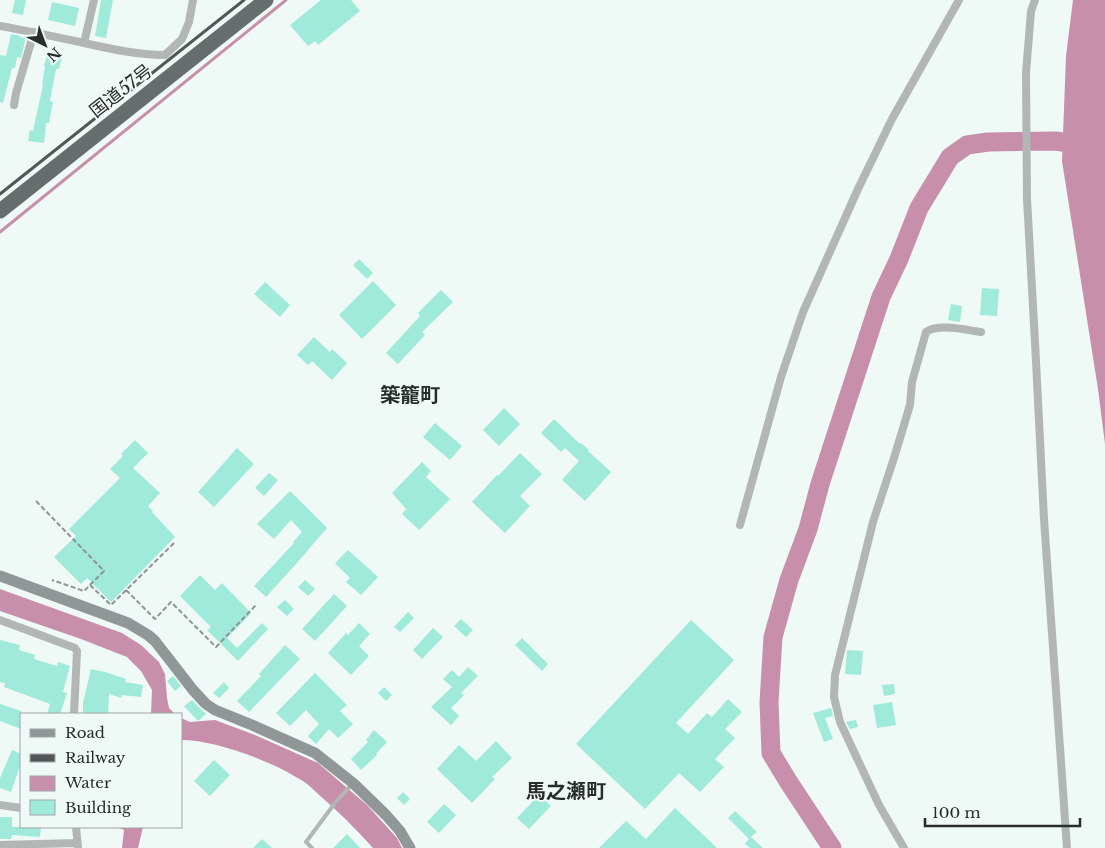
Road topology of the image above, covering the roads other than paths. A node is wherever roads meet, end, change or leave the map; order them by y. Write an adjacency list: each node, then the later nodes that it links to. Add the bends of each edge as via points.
1 (94, 0): 8 (street)
2 (193, 0): 8 (street, via 182,39 165,55 147,55)
3 (266, 0): 10 (highway, 国道57号)
4 (959, 0): 12 (street, via 888,128 803,312 781,377)
5 (1035, 0): 25 (street, via 1026,73 1027,199 1044,520)
6 (0, 26): 7 (street)
7 (34, 32): 8 (street); 9 (street)
8 (84, 43)
9 (14, 105)
10 (0, 211)
11 (981, 332): 24 (street, via 942,328 926,332 912,382 910,405 873,522 835,675 834,697 840,722)
12 (740, 525)
13 (0, 576): 16 (street, via 128,623 155,640 206,704 315,753)
14 (0, 620): 15 (street, via 75,648)
15 (74, 713)
16 (351, 785): 22 (lane, via 306,842); 23 (street, via 386,815)
17 (0, 805): 18 (street)
18 (20, 808)
19 (76, 828): 21 (street)
20 (0, 845): 21 (street)
21 (78, 846)
22 (312, 848)
23 (410, 848)
24 (904, 848)
25 (1067, 848)

